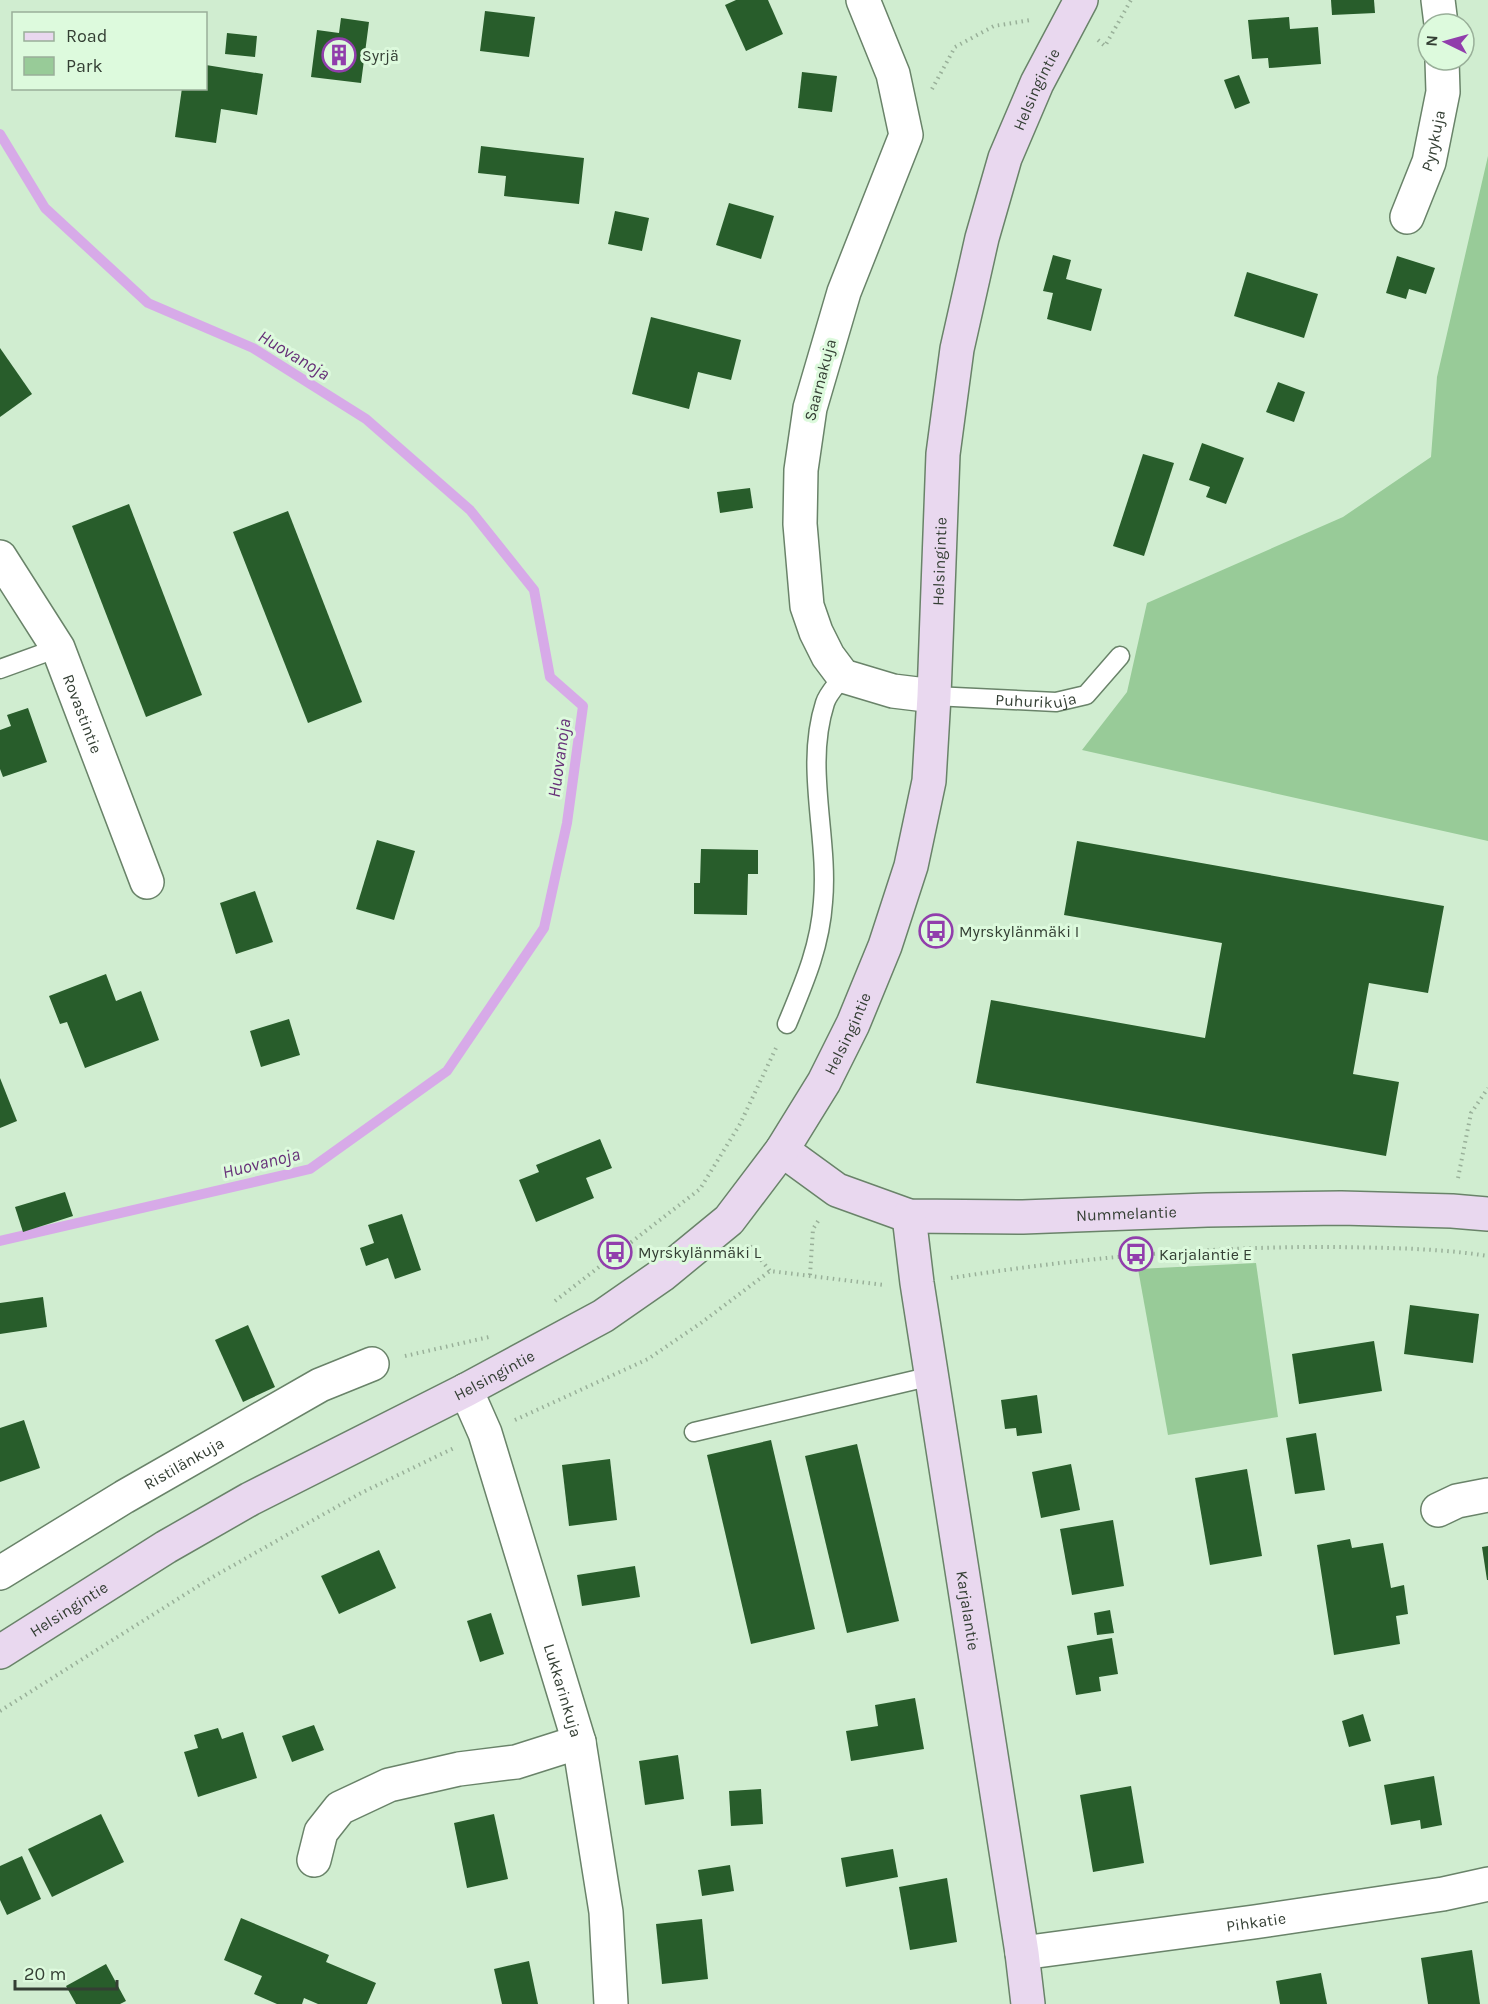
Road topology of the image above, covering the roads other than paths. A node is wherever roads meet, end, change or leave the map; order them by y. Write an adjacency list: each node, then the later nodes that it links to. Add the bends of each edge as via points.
1 (863, 0): 9 (street, Saarnakuja, via 893,74 906,135 844,292 810,408 801,470 800,524 807,606 828,656)
2 (1076, 8): 10 (street, Helsingintie, via 1036,82 1005,158 982,237 957,349 943,454)
3 (1442, 72): 4 (street, Pyrykuja, via 1443,92 1429,162)
4 (1407, 217)
5 (0, 557): 6 (street, Rovastintie)
6 (58, 648): 8 (lane); 11 (street, Rovastintie)
7 (1120, 656): 10 (lane, Puhurikuja, via 1086,695 1056,702)
8 (0, 669)
9 (843, 676): 10 (street, via 893,691); 12 (lane, via 826,701 819,731 817,787 824,903 814,957)
10 (934, 696): 13 (street, Helsingintie, via 929,781 911,866 885,946 824,1082)
11 (147, 882)
12 (787, 1024)
13 (782, 1150): 15 (street, Nummelantie, via 837,1190); 18 (street, Helsingintie, via 729,1220 662,1275 603,1316)
14 (1488, 1214): 15 (street, Nummelantie, via 1341,1208 1023,1217)
15 (909, 1216): 17 (street, Karjalantie)
16 (372, 1364): 22 (street, Ristilänkuja, via 320,1385)
17 (932, 1376): 19 (lane); 27 (street, Karjalantie)
18 (466, 1390): 23 (street, Helsingintie, via 175,1541); 24 (street, Lukkarinkuja, via 485,1433)
19 (694, 1432)
20 (1488, 1495): 21 (street, via 1456,1501)
21 (1438, 1510)
22 (0, 1573)
23 (0, 1652)
24 (579, 1742): 25 (street, via 516,1762 459,1769 389,1785 340,1808 321,1832); 28 (street, Lukkarinkuja, via 606,1912)
25 (314, 1860)
26 (1488, 1884): 27 (street, Pihkatie, via 1278,1919)
27 (1022, 1953): 29 (street, Karjalantie)
28 (611, 2004)
29 (1028, 2004)

